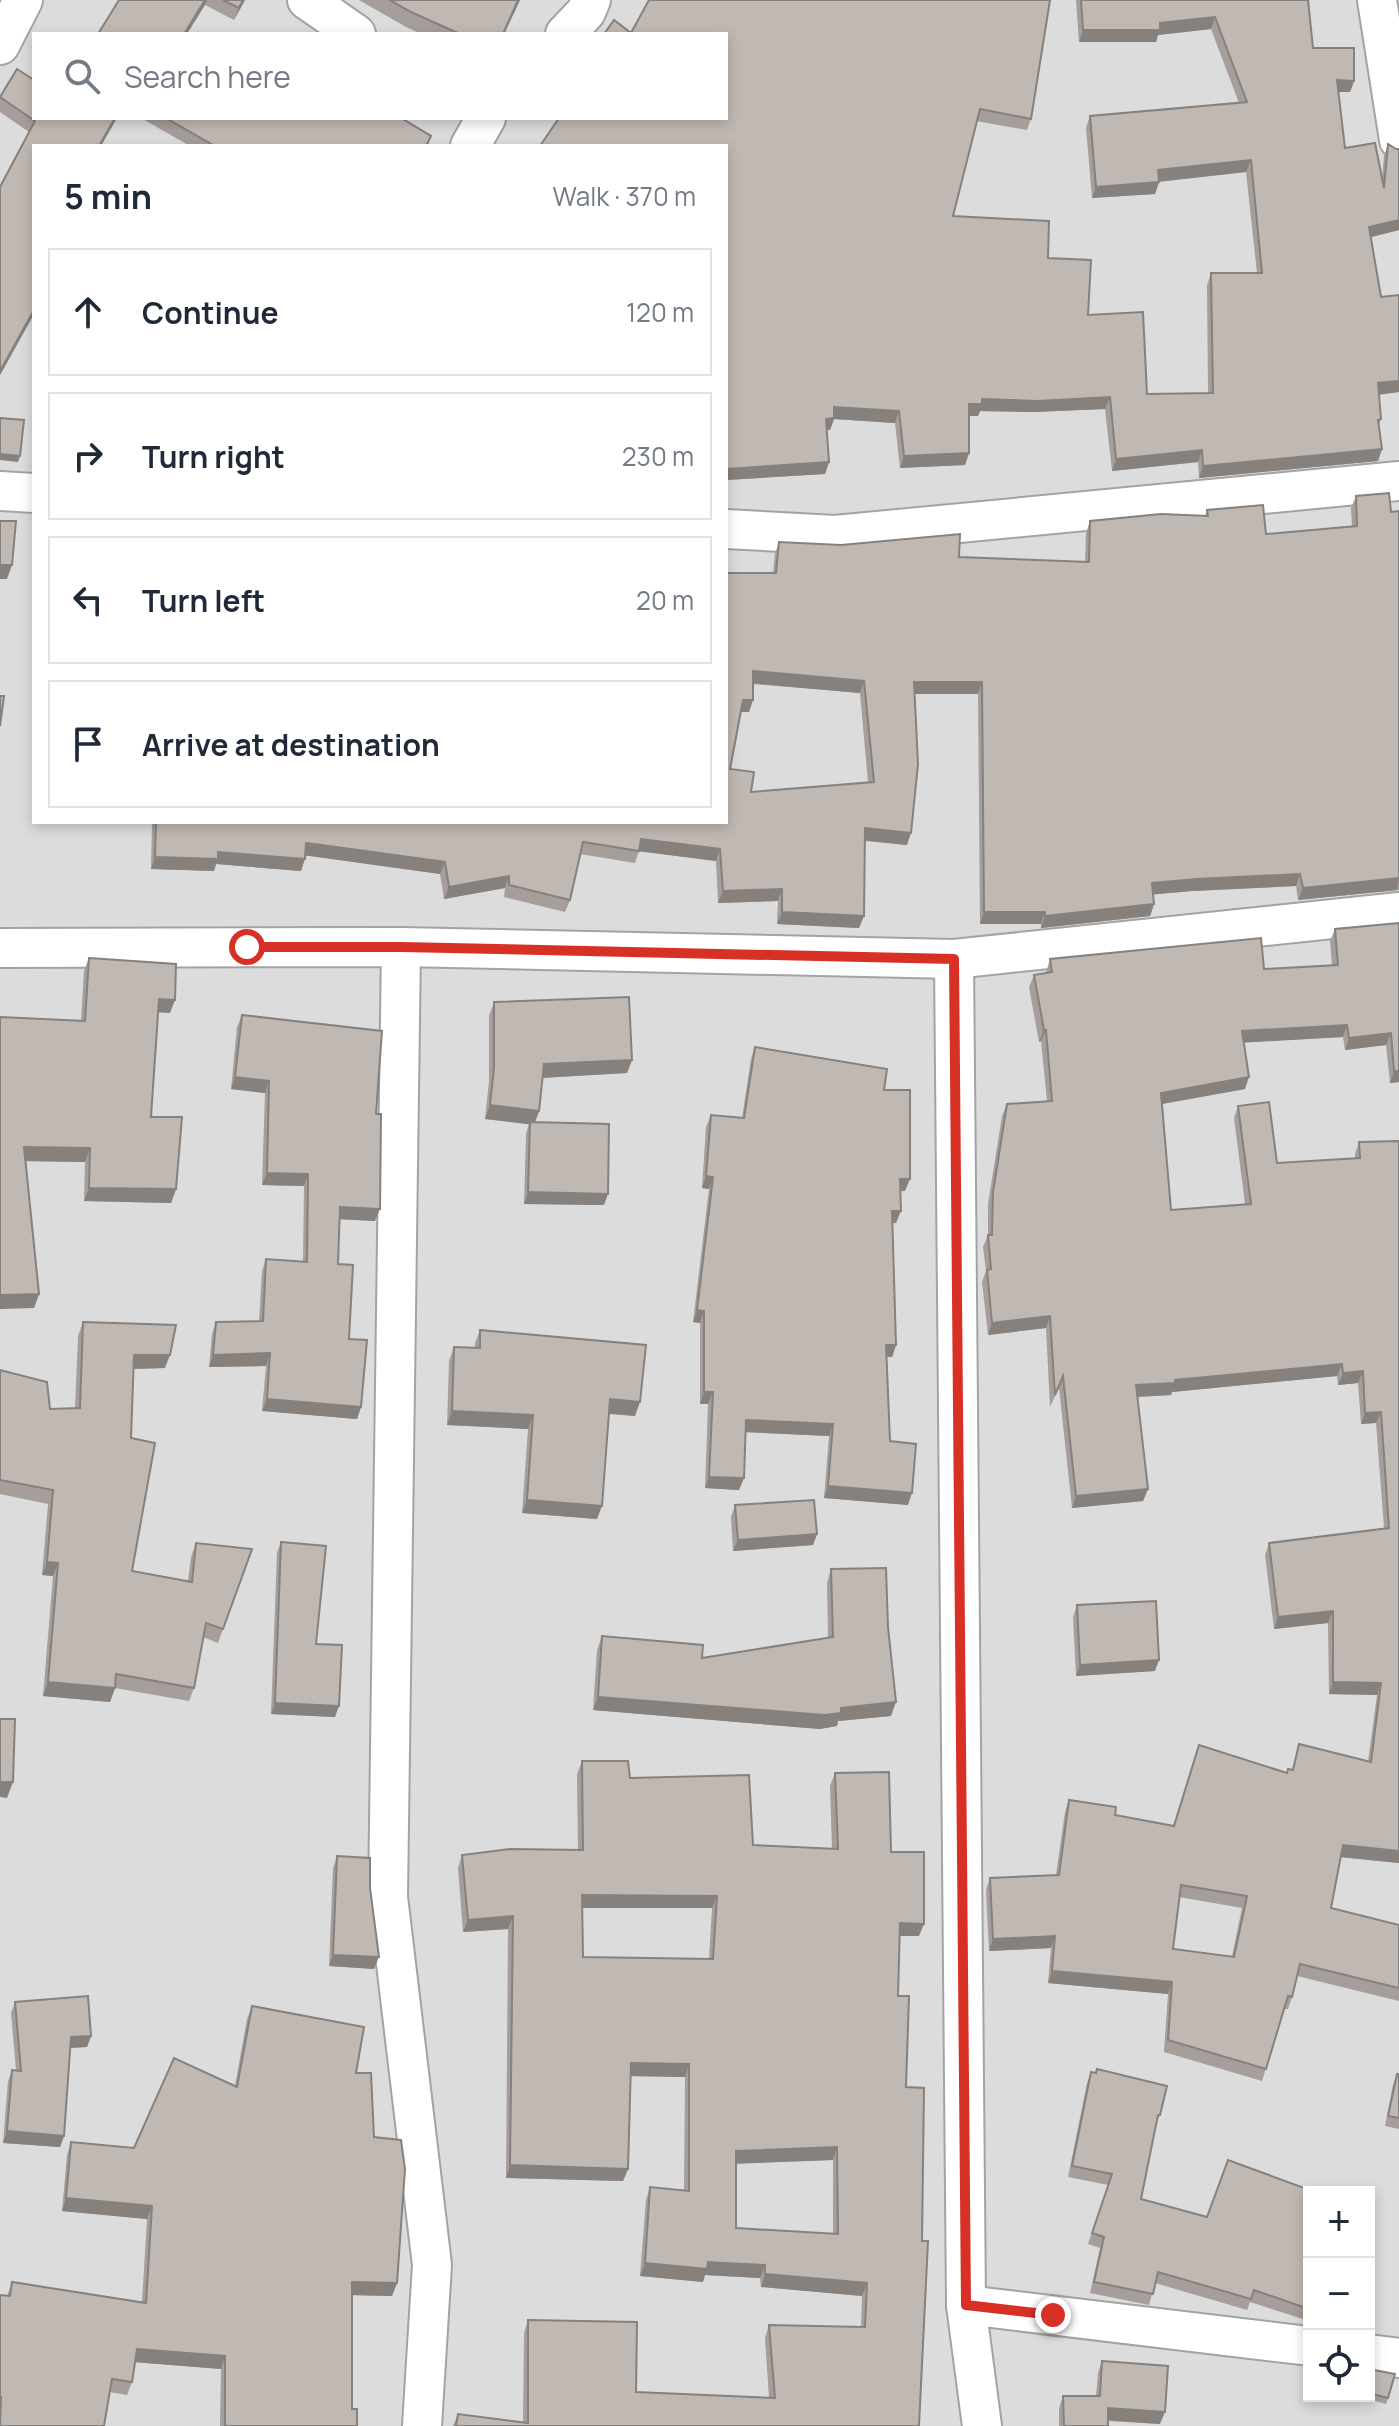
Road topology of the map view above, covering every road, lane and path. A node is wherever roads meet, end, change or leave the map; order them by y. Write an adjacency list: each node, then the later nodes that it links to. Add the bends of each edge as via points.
1 (23, 0): 7 (street)
2 (307, 0): 5 (street)
3 (591, 0): 6 (street)
4 (1377, 0): 8 (street)
5 (353, 32)
6 (567, 32)
7 (0, 45)
8 (1399, 140)
9 (1399, 481): 12 (street, via 835,535)
10 (0, 491): 11 (street)
11 (32, 493)
12 (728, 529)
13 (1399, 912): 16 (street)
14 (401, 947): 15 (street); 16 (street); 21 (street, via 388,1897 432,2265)
15 (0, 948)
16 (954, 959): 17 (street)
17 (966, 2305): 18 (street); 22 (street)
18 (1303, 2345)
19 (1375, 2355): 20 (street)
20 (1399, 2358)
21 (422, 2426)
22 (982, 2426)

